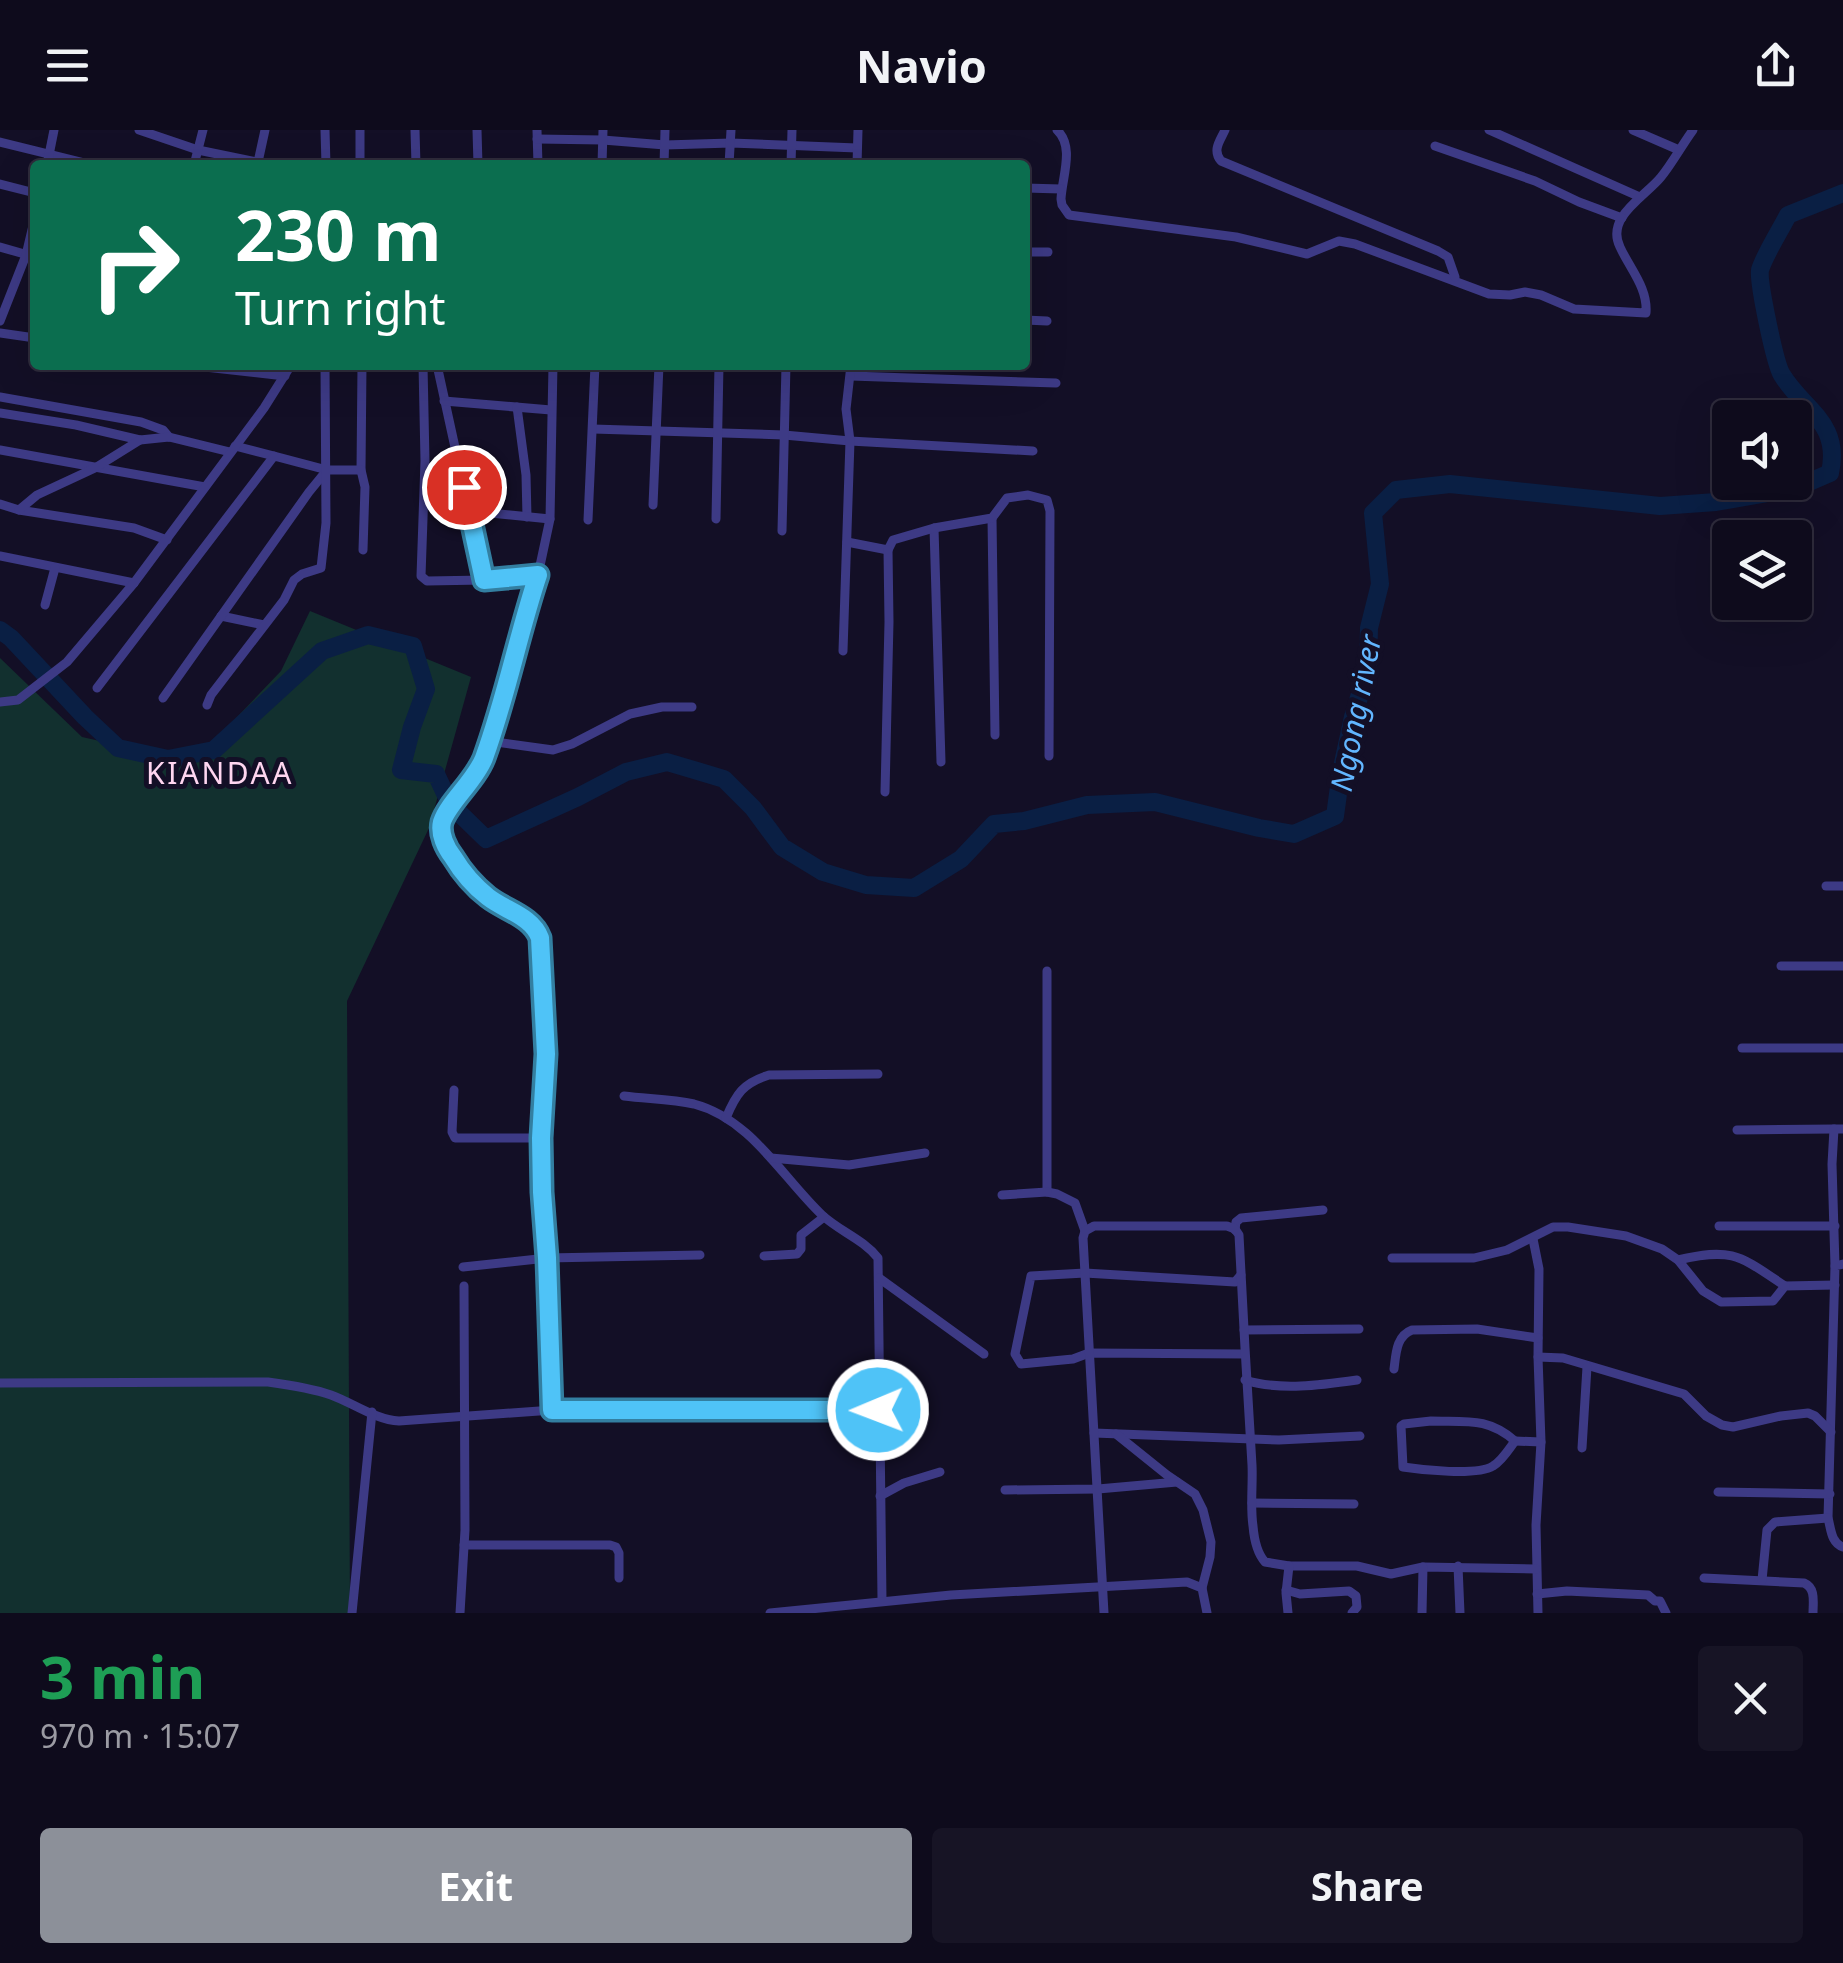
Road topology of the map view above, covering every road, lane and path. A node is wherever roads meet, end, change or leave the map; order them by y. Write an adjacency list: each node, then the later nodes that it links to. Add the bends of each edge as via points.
1 (54, 130): 28 (street)
2 (139, 130): 26 (street)
3 (202, 130): 26 (street)
4 (265, 130): 31 (street)
5 (324, 130): 32 (street)
6 (360, 130): 33 (street)
7 (416, 130): 34 (street)
8 (477, 130): 35 (street)
9 (665, 130): 23 (street)
10 (731, 130): 21 (street)
11 (792, 130): 22 (street)
12 (858, 130): 25 (street)
13 (1057, 130): 44 (street, via 1067,146)
14 (1225, 130): 52 (street, via 1216,148 1221,161 1438,251)
15 (1489, 130): 46 (street)
16 (1632, 130): 27 (street)
17 (1693, 130): 27 (street)
18 (537, 134): 19 (street); 36 (street)
19 (603, 135): 23 (street); 37 (street)
20 (0, 142): 28 (street)
21 (731, 143): 22 (street); 23 (street); 39 (street)
22 (791, 144): 25 (street); 40 (street)
23 (665, 145): 38 (street)
24 (1435, 146): 47 (street)
25 (857, 148): 41 (street)
26 (198, 150): 29 (street); 30 (street)
27 (1679, 150): 46 (street)
28 (48, 160)
29 (195, 160)
30 (248, 160)
31 (258, 160)
32 (326, 160)
33 (360, 160)
34 (416, 160)
35 (478, 160)
36 (538, 160)
37 (602, 160)
38 (664, 160)
39 (729, 160)
40 (790, 160)
41 (857, 160)
42 (0, 184): 45 (street)
43 (1030, 188): 44 (street)
44 (1061, 189): 47 (street, via 1070,215 1236,237 1306,254 1339,241 1490,294 1525,292 1574,308 1646,313 1642,287 1617,240)
45 (30, 192)
46 (1640, 197): 47 (street)
47 (1622, 218)
48 (0, 247): 51 (street)
49 (1030, 252): 50 (street)
50 (1048, 252)
51 (30, 256): 55 (street)
52 (1455, 277)
53 (1030, 320): 54 (street)
54 (1047, 320)
55 (0, 321)
56 (0, 333): 57 (street)
57 (30, 337)
58 (231, 370): 70 (street)
59 (288, 370): 70 (street)
60 (325, 370): 89 (street)
61 (362, 370): 90 (street)
62 (423, 370): 111 (street, via 421,576)
63 (438, 370): 73 (street)
64 (553, 370): 75 (street)
65 (595, 370): 77 (street)
66 (658, 370): 78 (street)
67 (719, 370): 79 (street)
68 (786, 370): 80 (street)
69 (851, 370): 71 (street); 83 (street)
70 (285, 376): 84 (street)
71 (1056, 383)
72 (0, 397): 81 (street, via 154,425)
73 (444, 401): 74 (street); 95 (street)
74 (517, 407): 75 (street); 96 (street)
75 (551, 410): 98 (street)
76 (0, 413): 82 (street)
77 (593, 429): 78 (street); 100 (street)
78 (657, 431): 79 (street); 93 (street)
79 (718, 432): 80 (street); 99 (street)
80 (784, 435): 83 (street); 102 (street)
81 (169, 437): 82 (street); 84 (street)
82 (140, 440): 88 (street)
83 (850, 442): 86 (street); 104 (street)
84 (232, 449): 87 (street); 91 (street)
85 (0, 450): 88 (street)
86 (1033, 451)
87 (274, 456): 89 (street); 117 (street)
88 (95, 468): 91 (street); 94 (street)
89 (327, 470): 90 (street); 114 (street); 115 (street, via 320,570 294,580)
90 (361, 470): 105 (street)
91 (204, 487): 103 (street)
92 (0, 504): 94 (street)
93 (653, 504)
94 (19, 510): 103 (street, via 134,528)
95 (470, 511): 96 (street); 111 (street)
96 (528, 517): 98 (street)
97 (992, 518): 101 (street); 122 (street); 124 (street, via 1008,498 1040,496 1050,504)
98 (550, 519): 110 (street)
99 (716, 519)
100 (588, 520)
101 (934, 528): 106 (street, via 893,540); 125 (street)
102 (782, 531)
103 (166, 540): 112 (street)
104 (847, 542): 106 (street); 116 (street)
105 (363, 550)
106 (888, 550): 126 (street)
107 (4, 556): 108 (street); 109 (street)
108 (55, 568): 112 (street); 113 (street)
109 (0, 572)
110 (538, 575): 111 (street); 123 (street)
111 (484, 580)
112 (134, 582): 119 (street, via 67,662 18,700)
113 (44, 605)
114 (221, 616): 115 (street); 118 (street)
115 (264, 624): 120 (street)
116 (844, 651)
117 (97, 688)
118 (163, 698)
119 (0, 702)
120 (207, 705)
121 (692, 707): 123 (street, via 630,714 554,750)
122 (995, 735)
123 (489, 741): 140 (street, via 441,829 467,877 537,928 546,1054)
124 (1050, 756)
125 (941, 762)
126 (885, 792)
127 (1826, 886): 128 (street)
128 (1843, 886)
129 (1781, 966): 130 (street)
130 (1843, 966)
131 (1047, 971): 143 (street)
132 (1742, 1048): 133 (street)
133 (1843, 1048)
134 (878, 1074): 137 (street, via 769,1075 737,1093)
135 (454, 1090): 140 (street, via 455,1138)
136 (624, 1096): 137 (street, via 696,1105)
137 (726, 1118): 142 (street)
138 (1838, 1129): 139 (street); 148 (street)
139 (1738, 1130)
140 (541, 1138): 154 (street)
141 (925, 1153): 142 (street, via 849,1165)
142 (772, 1158): 146 (street)
143 (1047, 1192): 144 (street); 150 (street, via 1075,1203)
144 (1002, 1194)
145 (1323, 1210): 149 (street, via 1240,1218)
146 (824, 1217): 153 (street, via 802,1235 797,1254); 161 (street, via 874,1253)
147 (1719, 1226): 148 (street)
148 (1835, 1226): 157 (street)
149 (1235, 1230): 150 (street, via 1176,1224); 160 (street)
150 (1085, 1231): 159 (street)
151 (1532, 1238): 155 (street, via 1474,1258); 156 (street, via 1568,1227 1626,1236); 167 (street, via 1539,1268)
152 (700, 1255): 154 (street)
153 (764, 1256)
154 (547, 1258): 158 (street); 177 (street)
155 (1392, 1258)
156 (1678, 1260): 164 (street, via 1720,1252); 164 (street, via 1721,1302 1773,1301)
157 (1839, 1265): 162 (street)
158 (464, 1267)
159 (1085, 1273): 160 (street, via 1235,1282); 168 (street); 168 (street, via 1031,1276 1015,1354 1021,1364)
160 (1241, 1275): 166 (street)
161 (879, 1278): 169 (street); 178 (street)
162 (1835, 1285): 164 (street); 181 (street)
163 (464, 1286): 180 (street)
164 (1784, 1286)
165 (1359, 1328): 166 (street)
166 (1244, 1330): 170 (street)
167 (1538, 1338): 171 (street); 173 (street, via 1477,1329 1407,1331)
168 (1089, 1353): 170 (street); 182 (street)
169 (984, 1354)
170 (1244, 1354): 174 (street)
171 (1538, 1357): 172 (street); 187 (street)
172 (1587, 1367): 181 (street, via 1684,1394 1722,1425 1808,1413); 188 (street)
173 (1394, 1369)
174 (1245, 1380): 175 (street); 185 (street)
175 (1357, 1380)
176 (0, 1383): 179 (street, via 268,1382)
177 (552, 1410): 178 (street); 180 (street)
178 (878, 1410): 195 (street)
179 (372, 1412): 180 (street, via 399,1421); 214 (street)
180 (466, 1417): 199 (street)
181 (1832, 1432): 194 (street)
182 (1094, 1433): 183 (street); 192 (street)
183 (1115, 1433): 185 (street); 190 (street)
184 (1360, 1436): 185 (street)
185 (1250, 1438): 196 (street)
186 (1515, 1441): 186 (street, via 1482,1422 1432,1421 1400,1430 1405,1468 1490,1468); 187 (street)
187 (1542, 1442): 204 (street)
188 (1582, 1448)
189 (940, 1472): 195 (street)
190 (1178, 1482): 192 (street); 209 (street, via 1195,1494 1211,1542)
191 (1005, 1490): 192 (street)
192 (1098, 1490): 208 (street)
193 (1718, 1492): 194 (street)
194 (1830, 1494): 198 (street)
195 (880, 1496): 212 (street)
196 (1252, 1503): 197 (street); 201 (street, via 1261,1558)
197 (1354, 1504)
198 (1828, 1518): 200 (street); 207 (street, via 1769,1526)
199 (464, 1545): 205 (street, via 610,1545 618,1553); 215 (street)
200 (1843, 1547)
201 (1290, 1566): 203 (street, via 1358,1566 1391,1574); 210 (street)
202 (1458, 1566): 203 (street); 204 (street); 222 (street)
203 (1423, 1567): 221 (street)
204 (1536, 1569): 211 (street)
205 (619, 1578)
206 (1704, 1578): 207 (street)
207 (1762, 1580): 225 (street, via 1808,1585)
208 (1102, 1588): 209 (street, via 1186,1582); 212 (street); 217 (street)
209 (1202, 1588): 218 (street)
210 (1286, 1590): 219 (street); 220 (street, via 1349,1591 1357,1607)
211 (1537, 1594): 223 (street); 224 (street, via 1648,1596)
212 (882, 1600): 213 (street)
213 (815, 1611): 216 (street)
214 (352, 1613)
215 (460, 1613)
216 (770, 1613)
217 (1104, 1613)
218 (1207, 1613)
219 (1288, 1613)
220 (1352, 1613)
221 (1422, 1613)
222 (1460, 1613)
223 (1538, 1613)
224 (1666, 1613)
225 (1813, 1613)

